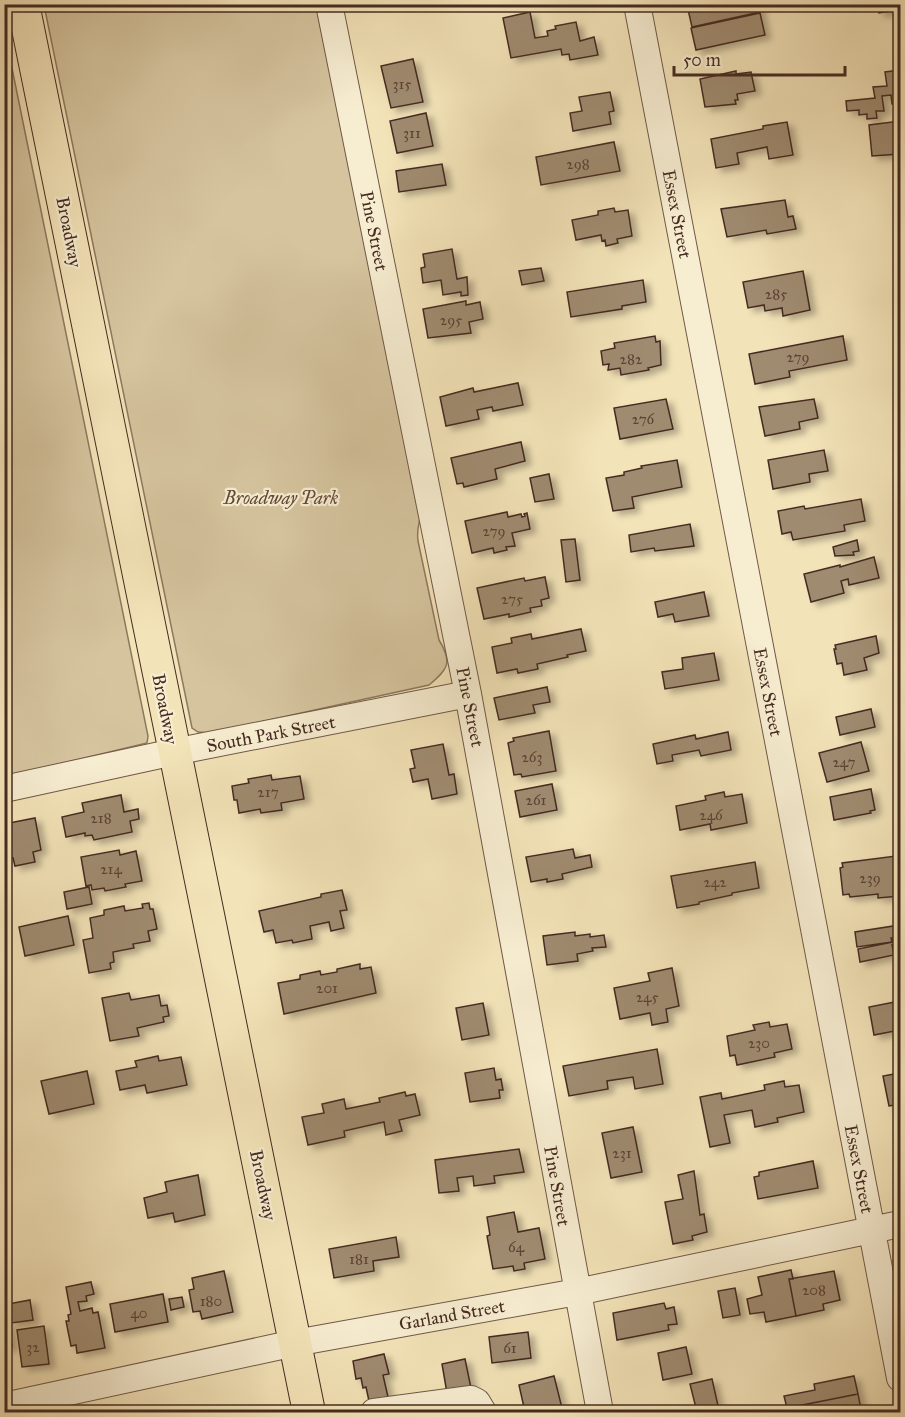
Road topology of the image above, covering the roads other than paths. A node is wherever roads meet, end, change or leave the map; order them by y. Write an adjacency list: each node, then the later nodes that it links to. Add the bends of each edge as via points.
1 (23, 4): 5 (main road, Broadway)
2 (328, 4): 4 (street, Pine Street)
3 (637, 4): 8 (street, Essex Street)
4 (468, 694): 5 (street, South Park Street); 9 (street, Pine Street)
5 (174, 752): 6 (street, South Park Street); 10 (main road, Broadway)
6 (4, 789)
7 (900, 1224): 8 (street, Garland Street)
8 (871, 1230): 9 (street, Garland Street); 11 (street, Essex Street)
9 (577, 1292): 10 (street, Garland Street); 16 (street, Pine Street)
10 (295, 1343): 12 (street, Garland Street); 13 (main road, Broadway)
11 (900, 1378)
12 (4, 1406)
13 (309, 1413)
14 (374, 1413): 15 (street, via 471,1399)
15 (483, 1413)
16 (600, 1413)

